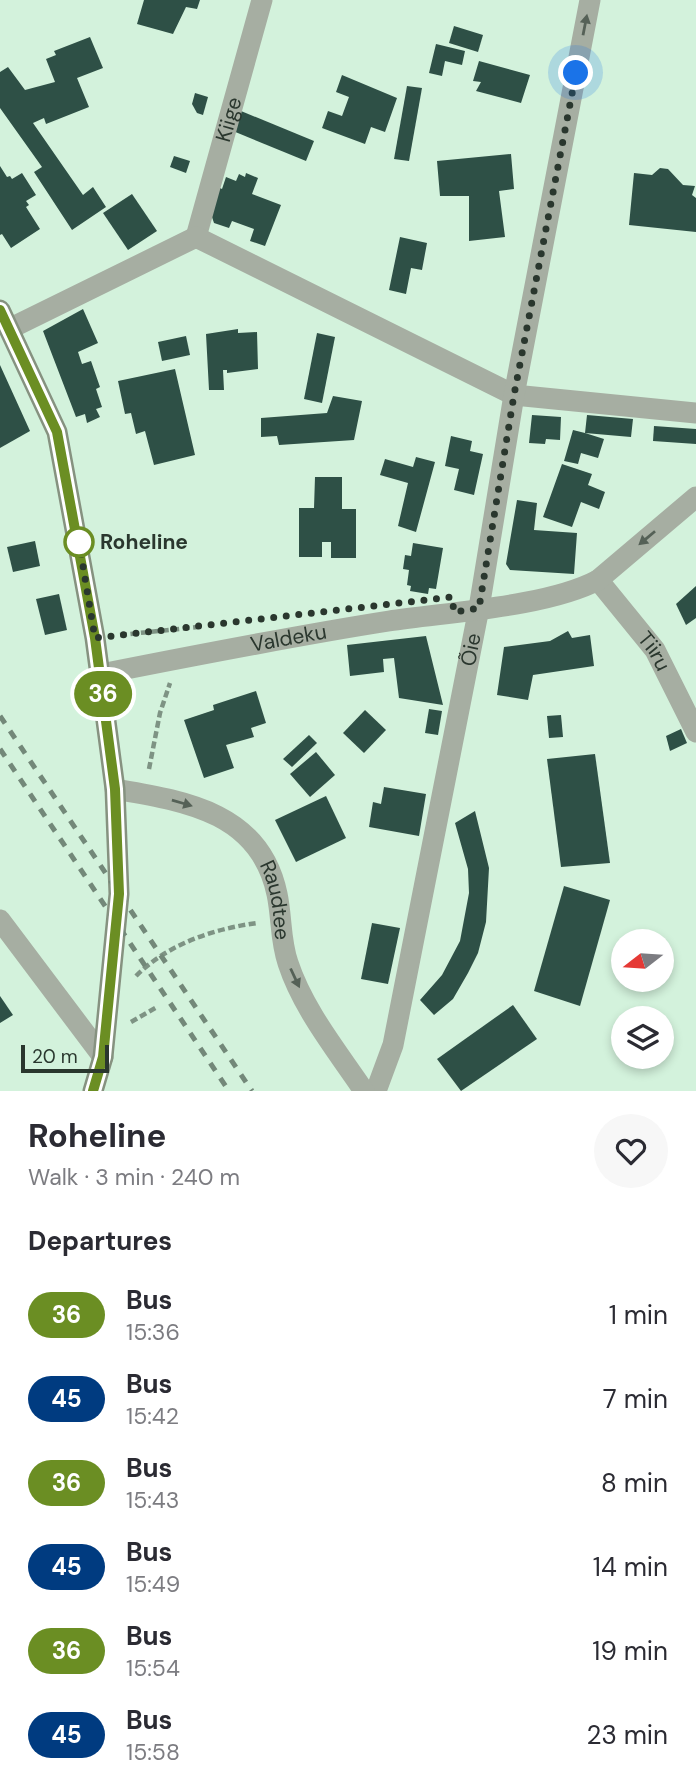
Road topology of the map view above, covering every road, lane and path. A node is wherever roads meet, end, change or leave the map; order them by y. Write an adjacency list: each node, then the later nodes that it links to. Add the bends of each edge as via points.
1 (262, 0): 3 (street, Kiige)
2 (590, 0): 5 (street, Õie, one-way to 2)
3 (196, 237): 4 (street); 5 (street)
4 (6, 319): 11 (main road, via 57,432)
5 (514, 395): 6 (street); 9 (street, Õie)
6 (696, 414)
7 (696, 496): 8 (street, Valdeku, one-way to 8)
8 (598, 580): 9 (street, Valdeku, via 580,590); 13 (street, Tiiru, via 655,650)
9 (479, 608): 12 (street, Valdeku, via 320,632); 23 (street, Õie, via 393,1045)
10 (203, 626): 11 (path)
11 (95, 638): 12 (main road)
12 (100, 674): 14 (main road)
13 (696, 732)
14 (115, 789): 16 (street, Raudtee, one-way to 16, via 195,807 223,817 247,834 263,857 277,894); 20 (main road, via 119,894)
15 (0, 920): 20 (street)
16 (279, 920): 17 (path, via 233,926 198,937 145,967 135,977); 22 (street, Raudtee, one-way to 22, via 288,963 308,1005)
17 (134, 988)
18 (157, 1007): 19 (path, via 131,1023)
19 (132, 1011)
20 (103, 1057): 21 (main road)
21 (93, 1091)
22 (364, 1091)
23 (376, 1091)

